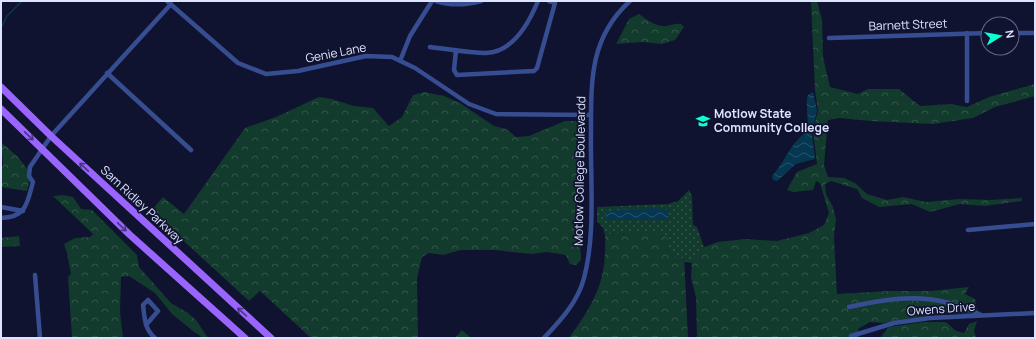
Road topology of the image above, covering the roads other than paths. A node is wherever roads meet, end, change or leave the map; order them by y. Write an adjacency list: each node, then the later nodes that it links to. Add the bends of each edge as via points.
1 (432, 1): 16 (street, via 410,36)
2 (436, 1): 3 (street, via 446,4)
3 (481, 1)
4 (538, 1): 15 (street, via 515,40 502,48 487,53)
5 (549, 1): 7 (street)
6 (630, 1): 21 (street, Motlow College Boulevardd, via 611,22 602,40 591,82)
7 (555, 2): 15 (street, via 534,71 456,75)
8 (169, 3): 16 (street, Genie Lane, via 238,63 266,74 298,71 366,56 392,57); 17 (street)
9 (968, 33): 10 (street, Barnett Street); 13 (street, Barnett Street); 19 (street)
10 (980, 33)
11 (1020, 33): 12 (street)
12 (1035, 33)
13 (829, 38)
14 (430, 47): 15 (street)
15 (456, 50)
16 (400, 60): 21 (street, Genie Lane, via 469,104 496,114)
17 (107, 73): 22 (street); 24 (street)
18 (1, 87): 22 (main road, Sam Ridley Parkway)
19 (967, 101)
20 (1, 109): 23 (main road, one-way to 23)
21 (591, 115): 40 (street, Motlow College Boulevardd, via 590,243 584,280 567,313)
22 (51, 136): 23 (street); 39 (main road, Sam Ridley Parkway, one-way to 22)
23 (42, 149): 26 (street, via 30,167 29,176 33,182 26,207); 38 (main road, one-way to 38, via 130,235)
24 (191, 150)
25 (1, 207): 26 (street)
26 (22, 211): 27 (street, via 18,215)
27 (1, 218)
28 (1035, 224): 29 (street)
29 (968, 230)
30 (35, 275): 36 (street)
31 (849, 307): 33 (street, via 874,301 909,298 961,305)
32 (1035, 313): 33 (street, Owens Drive)
33 (982, 316): 35 (street, Owens Drive, via 930,318 894,323)
34 (146, 325): 34 (street, via 143,305 148,300 158,311); 37 (street, via 147,331)
35 (851, 336)
36 (40, 338)
37 (155, 338)
38 (245, 338)
39 (270, 338)
40 (544, 338)

